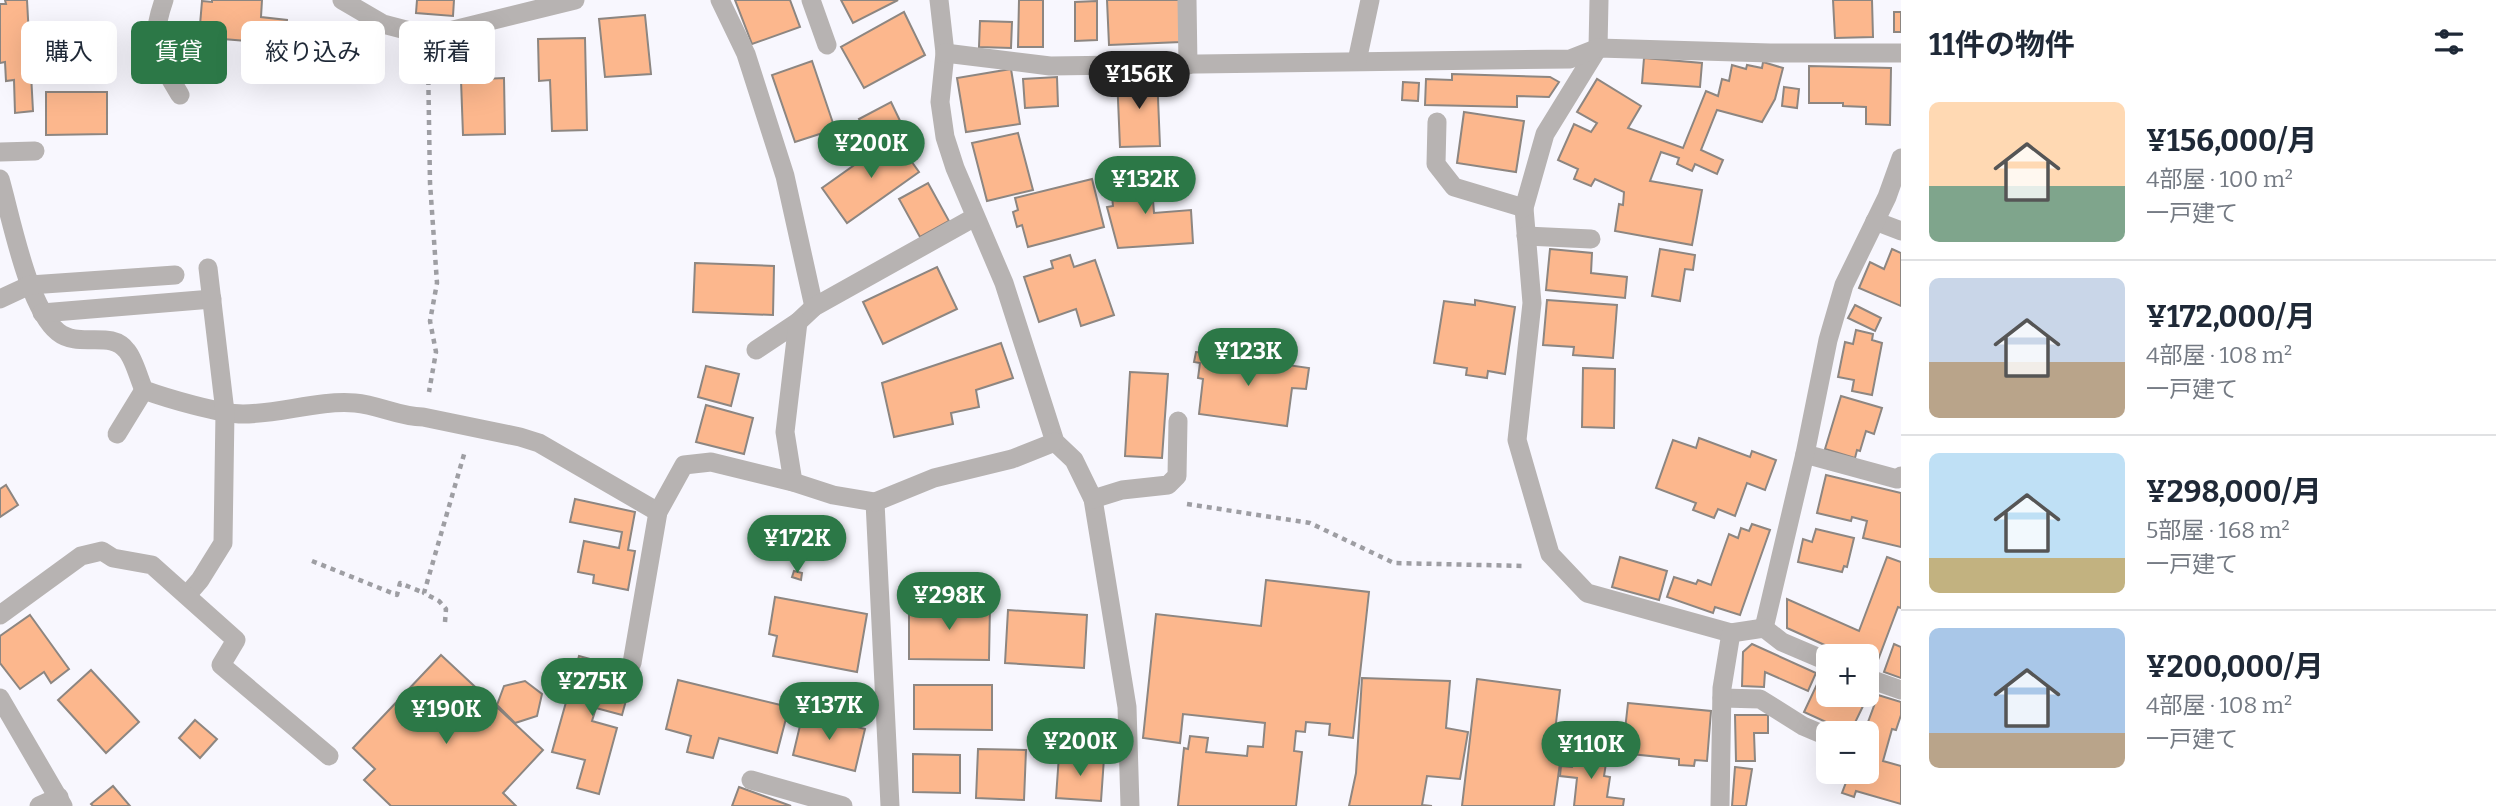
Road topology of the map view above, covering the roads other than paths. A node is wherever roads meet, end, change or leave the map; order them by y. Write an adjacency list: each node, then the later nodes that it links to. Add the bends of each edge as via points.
1 (164, 0): 16 (street, via 155,46)
2 (342, 0): 9 (street, via 383,24 429,36)
3 (720, 0): 33 (street, via 746,54 785,176)
4 (811, 0): 10 (street)
5 (939, 0): 12 (street)
6 (1186, 0): 15 (street)
7 (1370, 0): 14 (street)
8 (1599, 0): 11 (street)
9 (566, 1)
10 (827, 45)
11 (1598, 48): 13 (street); 14 (street, via 1570,59); 22 (street, via 1545,134)
12 (945, 53): 15 (street, via 1050,66); 23 (street, via 940,102 944,137)
13 (1901, 53)
14 (1357, 61): 15 (street)
15 (1188, 65)
16 (180, 95)
17 (1437, 122): 22 (street, via 1436,164 1454,187)
18 (35, 150): 19 (street)
19 (0, 152)
20 (1901, 158): 24 (street)
21 (0, 178): 30 (street)
22 (1524, 208): 26 (street)
23 (975, 217): 33 (street); 41 (street, via 1004,283)
24 (1875, 221): 25 (street); 42 (street, via 1844,285)
25 (1901, 231)
26 (1526, 236): 27 (street); 51 (street, via 1532,303 1517,440 1550,554 1587,593)
27 (1591, 239)
28 (208, 268): 32 (street)
29 (175, 275): 30 (street)
30 (30, 285): 31 (street); 34 (street)
31 (0, 299)
32 (212, 299): 34 (street); 38 (street)
33 (814, 307): 35 (street)
34 (42, 313): 37 (street, via 59,333 90,342 118,341 129,353)
35 (798, 322): 36 (street); 44 (street, via 785,432)
36 (756, 349)
37 (144, 390): 38 (street); 40 (street)
38 (225, 412): 47 (street, via 356,403 520,437 539,443); 48 (street, via 223,543)
39 (1178, 421): 45 (street, via 1177,476 1168,485 1122,490)
40 (117, 434)
41 (1055, 442): 45 (street, via 1074,460); 46 (street, via 1012,459 934,478)
42 (1805, 454): 43 (street, via 1897,480); 50 (street)
43 (1901, 476)
44 (793, 482): 46 (street); 47 (street, via 712,462 684,465)
45 (1093, 499): 65 (street, via 1127,707)
46 (875, 502): 64 (street)
47 (658, 512): 53 (street)
48 (187, 595): 49 (street, via 152,565 113,558 102,551 82,556); 59 (street, via 236,640 221,666)
49 (0, 615)
50 (1764, 628): 51 (street); 52 (street, via 1782,642)
51 (1731, 633): 57 (street)
52 (1816, 656)
53 (632, 663)
54 (1879, 682): 55 (street)
55 (1901, 690)
56 (0, 698): 61 (street)
57 (1722, 698): 58 (street, via 1760,699); 66 (street)
58 (1816, 732)
59 (329, 756)
60 (751, 780): 63 (street)
61 (61, 802): 62 (street)
62 (39, 806)
63 (843, 806)
64 (890, 806)
65 (1130, 806)
66 (1720, 806)

